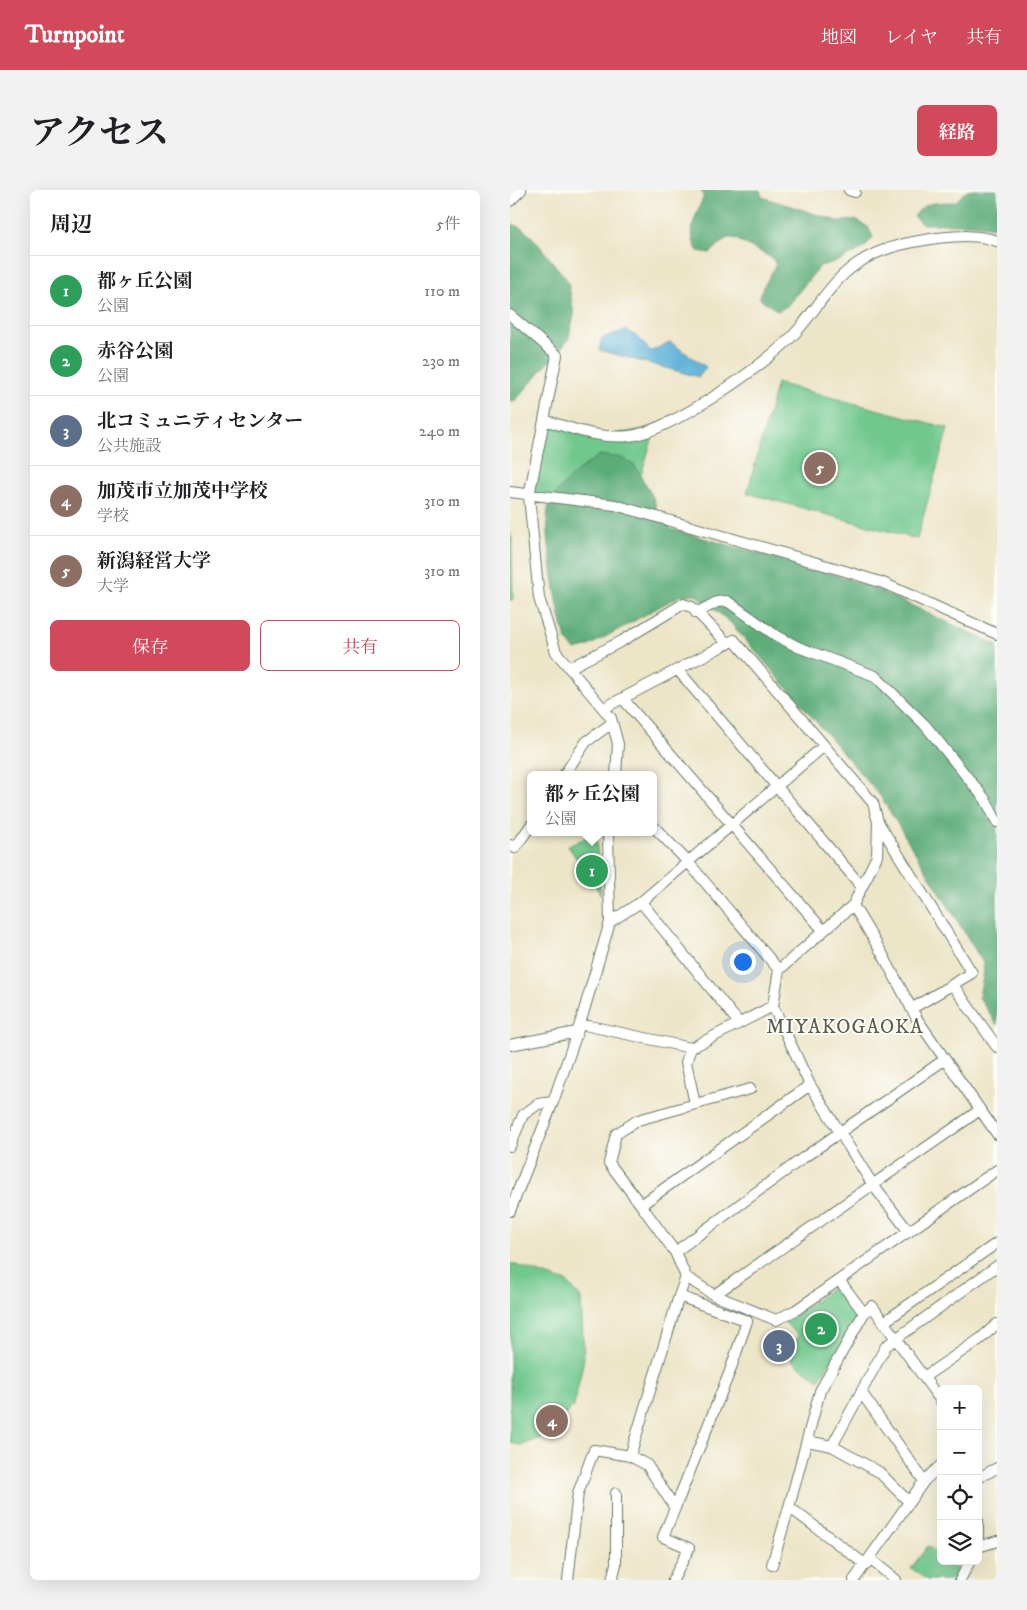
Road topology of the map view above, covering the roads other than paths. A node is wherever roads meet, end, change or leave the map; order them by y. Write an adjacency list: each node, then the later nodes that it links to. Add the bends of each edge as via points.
1 (521, 190): 2 (street)
2 (510, 202)
3 (997, 241): 5 (street, via 983,236 952,236 918,241 888,248 859,262 837,280 797,332 750,372 721,393 656,427 631,436 600,437)
4 (510, 315): 5 (street, via 557,356)
5 (544, 420): 7 (street)
6 (510, 492): 7 (street)
7 (529, 496): 9 (street, via 615,506 845,571 883,583); 11 (street, via 539,598 556,652)
8 (696, 613): 10 (street); 11 (street, via 684,604); 21 (street, via 717,602 727,601 774,636 875,676 925,725 985,799)
9 (997, 634)
10 (728, 644): 12 (street); 16 (street, via 734,640)
11 (568, 668): 14 (street)
12 (678, 670): 13 (street); 19 (street)
13 (623, 698): 14 (street); 22 (street)
14 (604, 708): 15 (street)
15 (612, 723): 17 (street, via 586,742); 18 (street, via 618,744)
16 (824, 746): 19 (street); 20 (street, via 873,803)
17 (567, 771)
18 (616, 771)
19 (776, 786): 22 (street); 28 (street)
20 (878, 822): 28 (street, via 877,856); 34 (street, via 972,973)
21 (997, 822)
22 (731, 824): 27 (street); 32 (street)
23 (657, 830): 27 (street)
24 (527, 831): 26 (street, via 515,848)
25 (608, 836): 31 (street)
26 (510, 844)
27 (688, 862): 29 (street); 33 (street)
28 (862, 886): 30 (street)
29 (642, 902): 31 (street); 37 (street)
30 (853, 905): 32 (street); 36 (street)
31 (610, 922): 38 (street)
32 (823, 930): 33 (street)
33 (779, 970): 35 (street)
34 (953, 985): 36 (street); 40 (street)
35 (773, 1006): 37 (street); 43 (street)
36 (911, 1009): 42 (street)
37 (739, 1023): 41 (street)
38 (578, 1028): 39 (street); 41 (street); 45 (street)
39 (510, 1045)
40 (997, 1047)
41 (691, 1048): 46 (street, via 686,1062)
42 (944, 1060): 47 (street); 48 (street)
43 (810, 1085): 48 (street); 53 (street)
44 (750, 1090): 46 (street)
45 (553, 1102): 50 (street, via 538,1104 523,1115); 54 (street)
46 (695, 1104): 53 (street, via 638,1120 616,1134 609,1163)
47 (980, 1110): 49 (street); 52 (street)
48 (838, 1133): 52 (street); 57 (street)
49 (997, 1134)
50 (510, 1142)
51 (997, 1170): 55 (street)
52 (873, 1186): 55 (street); 61 (street)
53 (641, 1206): 57 (street)
54 (510, 1211)
55 (909, 1232): 60 (street)
56 (997, 1243): 64 (street)
57 (675, 1252): 59 (street)
58 (997, 1266): 66 (street)
59 (686, 1277): 61 (street); 62 (street)
60 (840, 1280): 61 (street, via 776,1320); 63 (street)
61 (714, 1295)
62 (679, 1296): 72 (street); 80 (street, via 746,1321 730,1371)
63 (864, 1313): 64 (street, via 872,1306); 70 (street, via 820,1391)
64 (884, 1322): 66 (street)
65 (997, 1324): 67 (street, via 980,1340)
66 (895, 1338): 67 (street); 68 (street, via 886,1346)
67 (924, 1377): 69 (street)
68 (860, 1392): 71 (street); 76 (street)
69 (937, 1395)
70 (806, 1441): 71 (street); 79 (street)
71 (832, 1446): 78 (street, via 879,1472)
72 (630, 1456): 80 (street, via 647,1465); 86 (street, via 594,1450 578,1493)
73 (997, 1468): 75 (street)
74 (937, 1470): 76 (street)
75 (982, 1476)
76 (924, 1481): 78 (street)
77 (616, 1493): 87 (street, via 616,1564)
78 (910, 1502): 83 (street)
79 (789, 1507): 83 (street); 84 (street)
80 (675, 1508): 88 (street, via 663,1537 690,1548)
81 (997, 1542): 82 (street)
82 (982, 1546)
83 (868, 1562): 89 (street); 90 (street)
84 (772, 1564)
85 (968, 1565): 91 (street)
86 (568, 1580)
87 (612, 1580)
88 (673, 1580)
89 (854, 1580)
90 (896, 1580)
91 (960, 1580)

